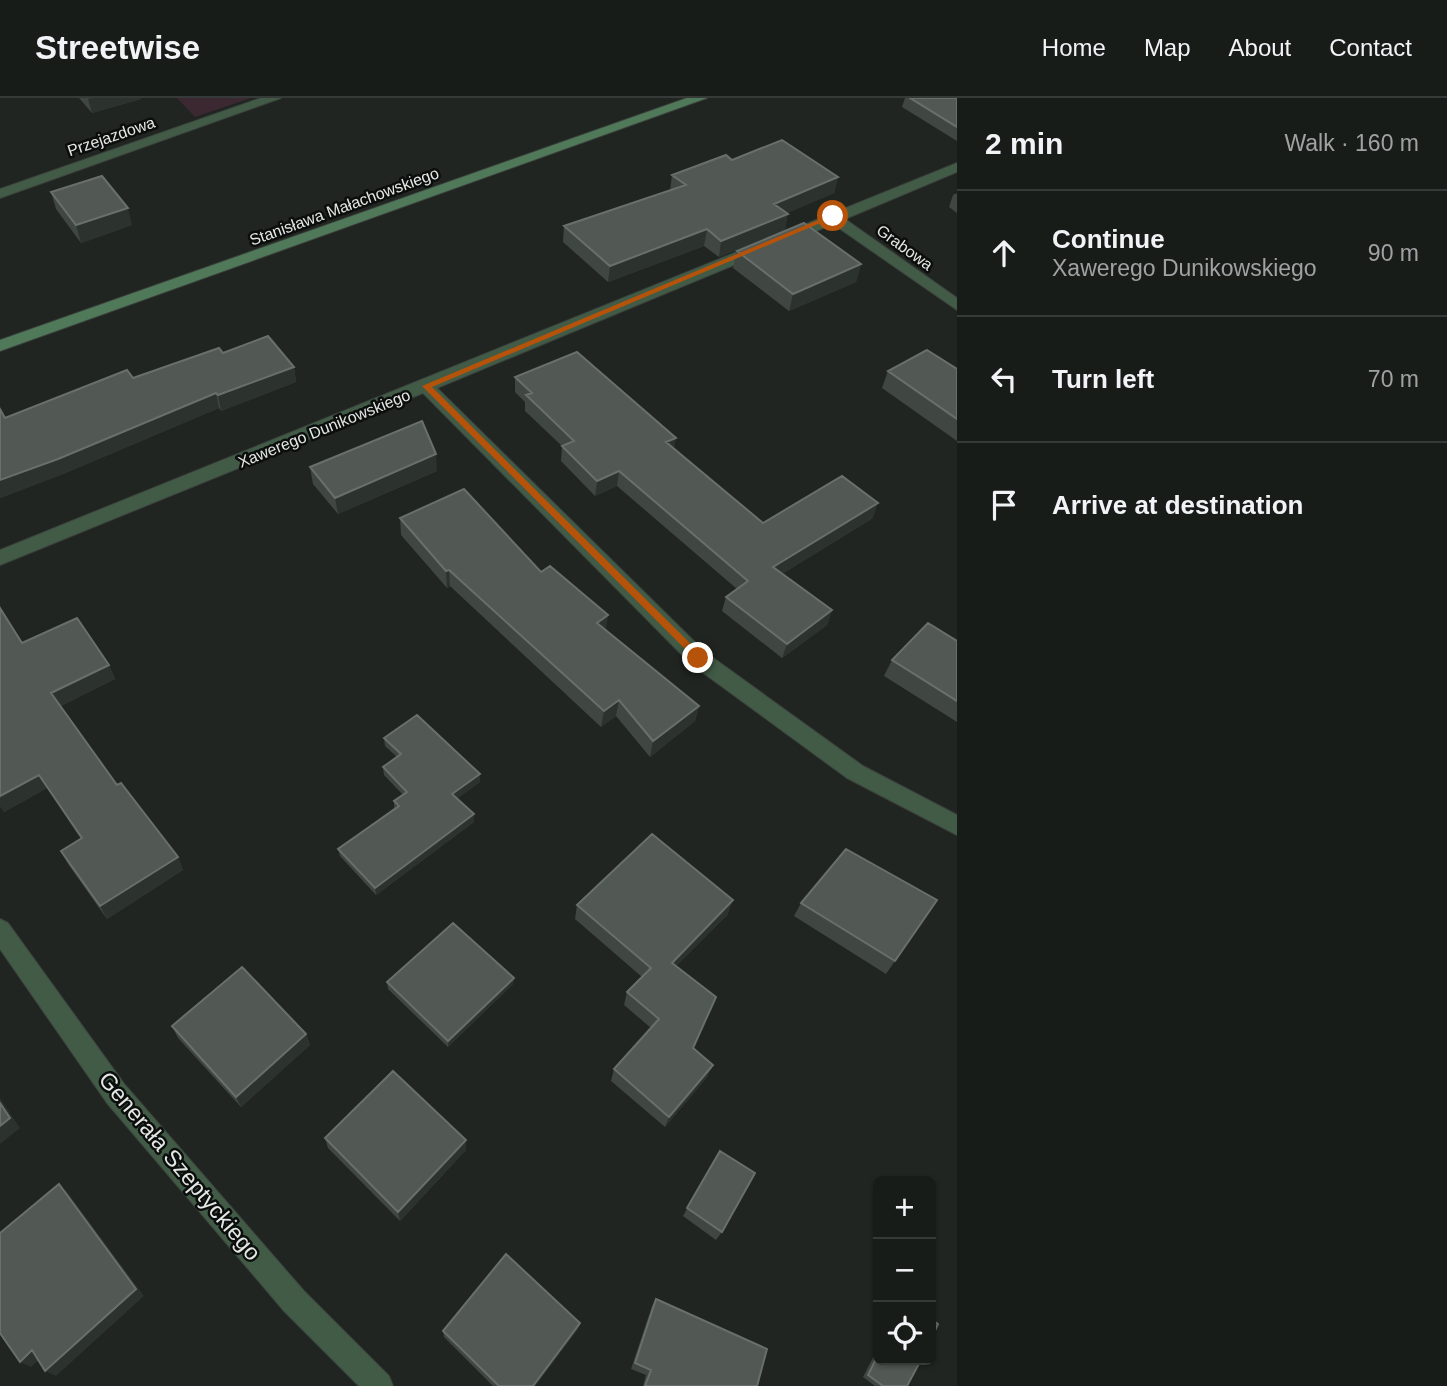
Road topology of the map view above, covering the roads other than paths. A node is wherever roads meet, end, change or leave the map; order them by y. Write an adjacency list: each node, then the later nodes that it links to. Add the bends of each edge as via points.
1 (274, 98): 4 (street, Przejazdowa)
2 (700, 98): 7 (street, Stanisława Małachowskiego)
3 (957, 167): 5 (street, Xawerego Dunikowskiego)
4 (0, 194)
5 (833, 216): 6 (street, Grabowa); 8 (street, Xawerego Dunikowskiego)
6 (957, 305)
7 (0, 346)
8 (426, 386): 9 (street, Xawerego Dunikowskiego); 10 (street, via 698,658 855,772)
9 (0, 558)
10 (957, 826)
11 (0, 930): 12 (street, Generała Szeptyckiego, via 116,1094 293,1301)
12 (379, 1386)

